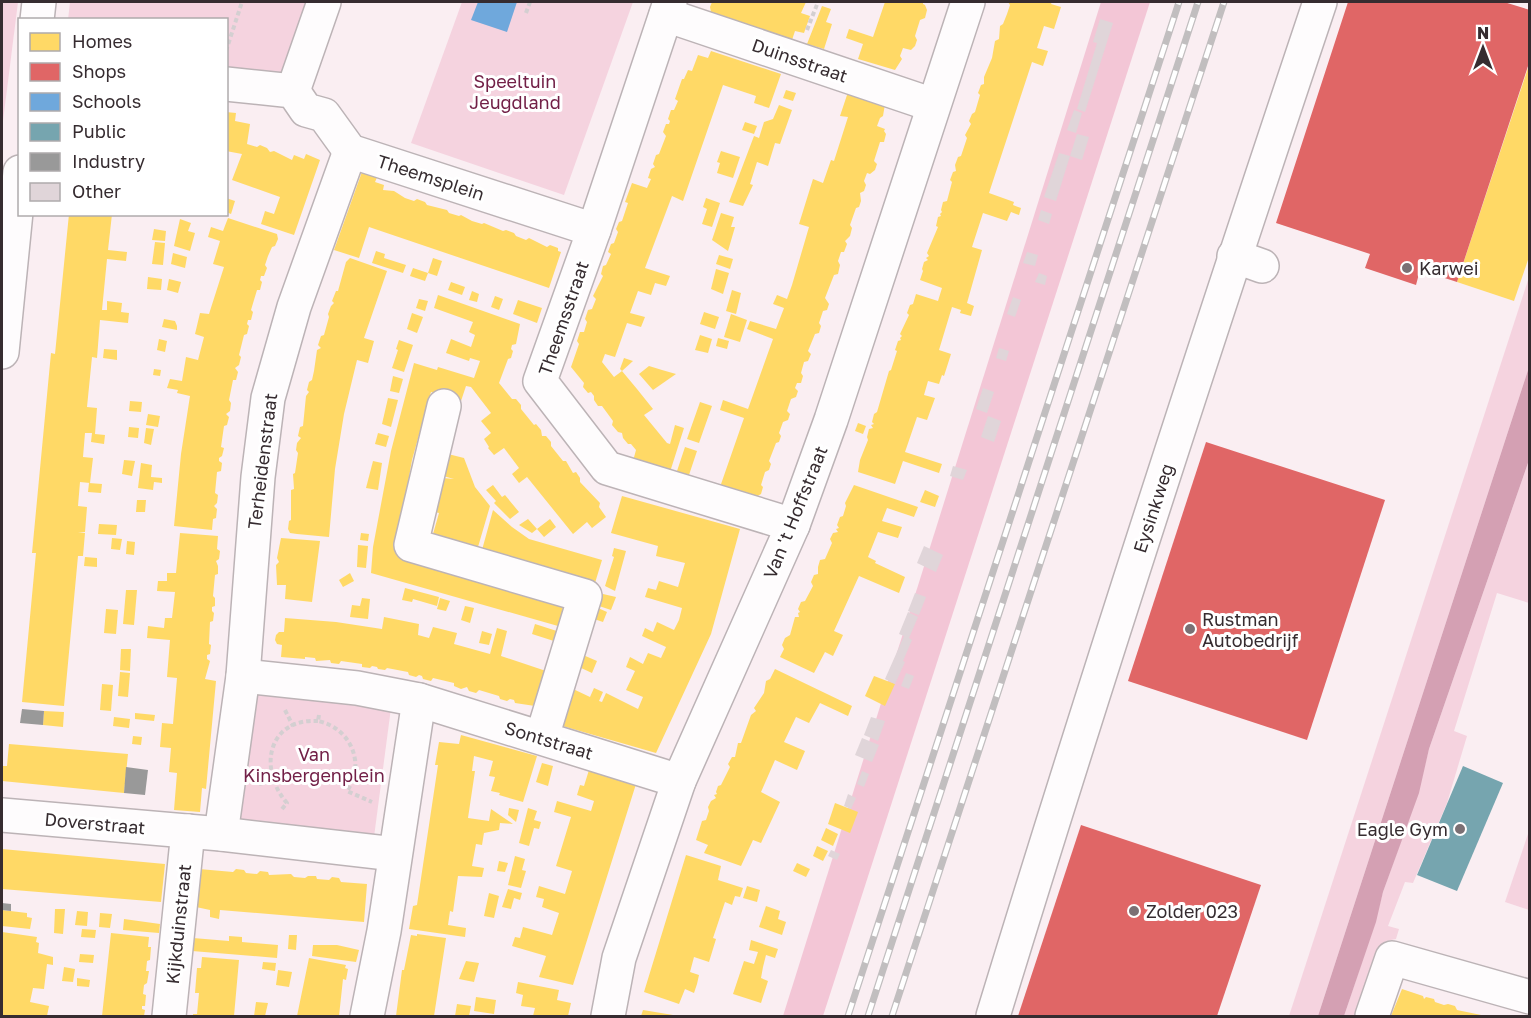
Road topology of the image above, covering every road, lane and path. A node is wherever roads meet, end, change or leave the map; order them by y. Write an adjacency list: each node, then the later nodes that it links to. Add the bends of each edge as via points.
1 (39, 2): 9 (street)
2 (242, 2): 10 (path)
3 (324, 2): 12 (street)
4 (530, 2): 8 (path)
5 (968, 2): 13 (street, Van 't Hoffstraat)
6 (1320, 2): 36 (street, Eysinkweg, via 1248,261 1065,779)
7 (668, 8): 13 (street, Duinsstraat); 16 (street, Theemsstraat)
8 (526, 13)
9 (37, 18)
10 (228, 45)
11 (228, 84): 12 (street)
12 (293, 91): 14 (street, via 306,110 324,115)
13 (933, 105): 19 (street, Van 't Hoffstraat)
14 (350, 151): 16 (street, Theemsplein); 20 (street, Terheidenstraat, via 294,307 268,398)
15 (18, 192): 17 (street)
16 (594, 230): 19 (street, Theemsstraat, via 540,381 607,468)
17 (2, 352)
18 (444, 406): 24 (street, via 411,544 585,596)
19 (793, 525): 25 (street, Van 't Hoffstraat)
20 (243, 676): 21 (street); 29 (street)
21 (322, 684): 22 (street); 23 (path)
22 (419, 700): 24 (street, Sontstraat); 26 (street)
23 (318, 721): 26 (path, via 339,730 354,753 355,775 347,792); 30 (path, via 293,726 272,747 270,771 287,804)
24 (542, 737): 25 (street, Sontstraat)
25 (679, 781): 35 (street, Van 't Hoffstraat, via 619,958)
26 (402, 813): 31 (street)
27 (2, 815): 28 (street, Doverstraat)
28 (188, 831): 29 (street, Doverstraat); 33 (street, Kijkduinstraat)
29 (221, 834): 30 (street)
30 (258, 838): 31 (street)
31 (395, 854): 34 (street)
32 (1530, 997): 37 (street, via 1392,958)
33 (169, 1017)
34 (367, 1017)
35 (608, 1017)
36 (993, 1017)
37 (1372, 1017)

